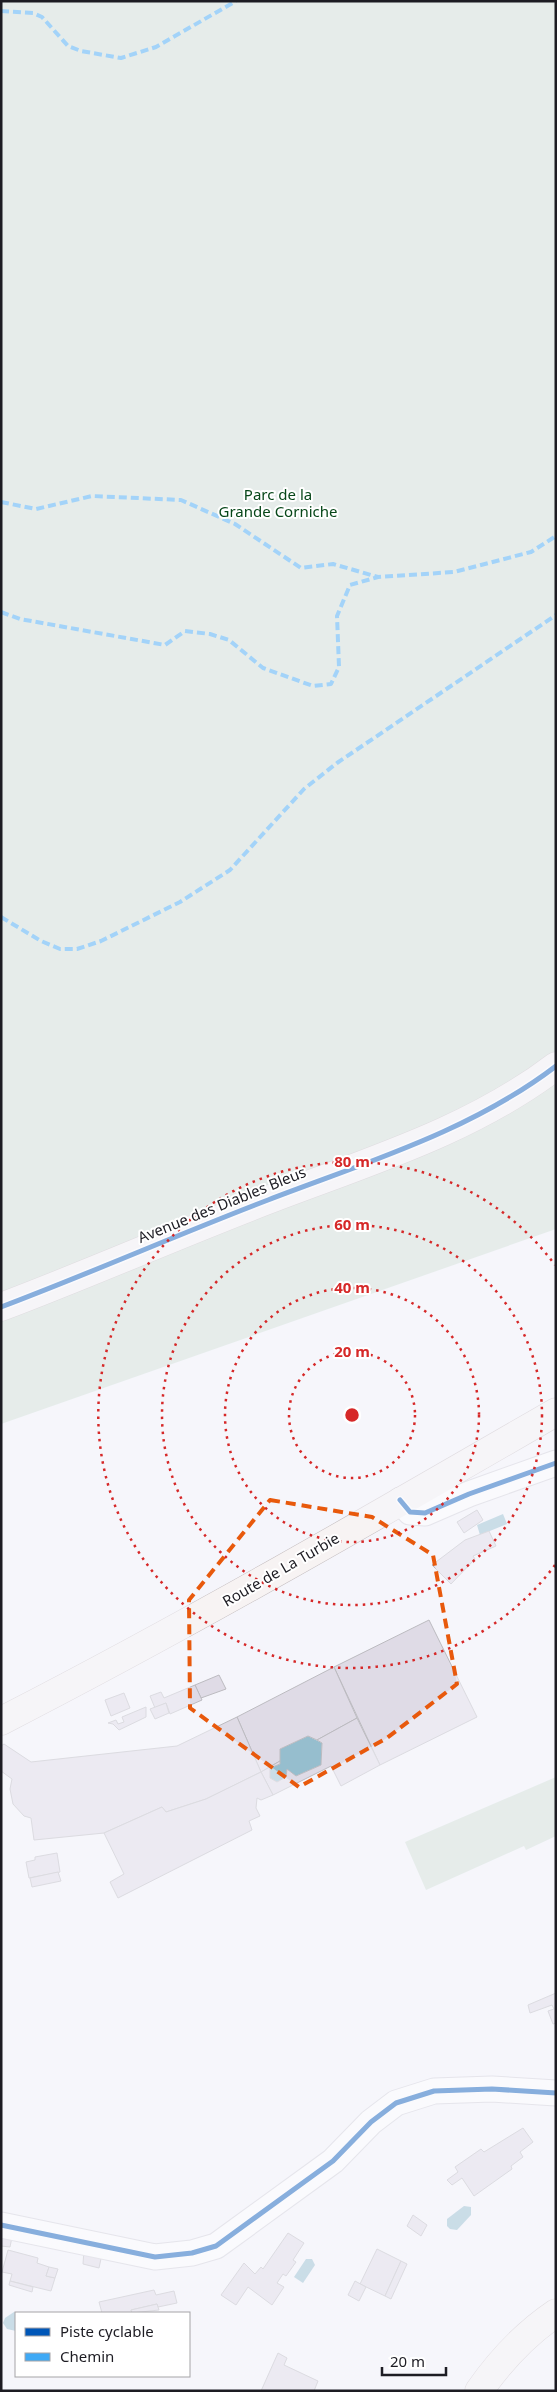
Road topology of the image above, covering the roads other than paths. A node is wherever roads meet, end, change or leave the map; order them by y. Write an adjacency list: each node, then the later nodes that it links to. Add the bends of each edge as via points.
1 (556, 1066): 2 (main road, Avenue des Diables Bleus, via 528,1087 457,1127)
2 (1, 1307)
3 (556, 1412): 5 (main road, Route de La Turbie)
4 (556, 1463): 5 (street, via 425,1513 410,1512)
5 (400, 1500): 6 (main road, Route de La Turbie, via 128,1656)
6 (1, 1721)
7 (556, 2093): 8 (street, via 492,2089 434,2091 396,2103 371,2122 332,2161 216,2246 192,2253 154,2257)
8 (1, 2225)
9 (556, 2313): 10 (main road, via 510,2351)
10 (478, 2391)

